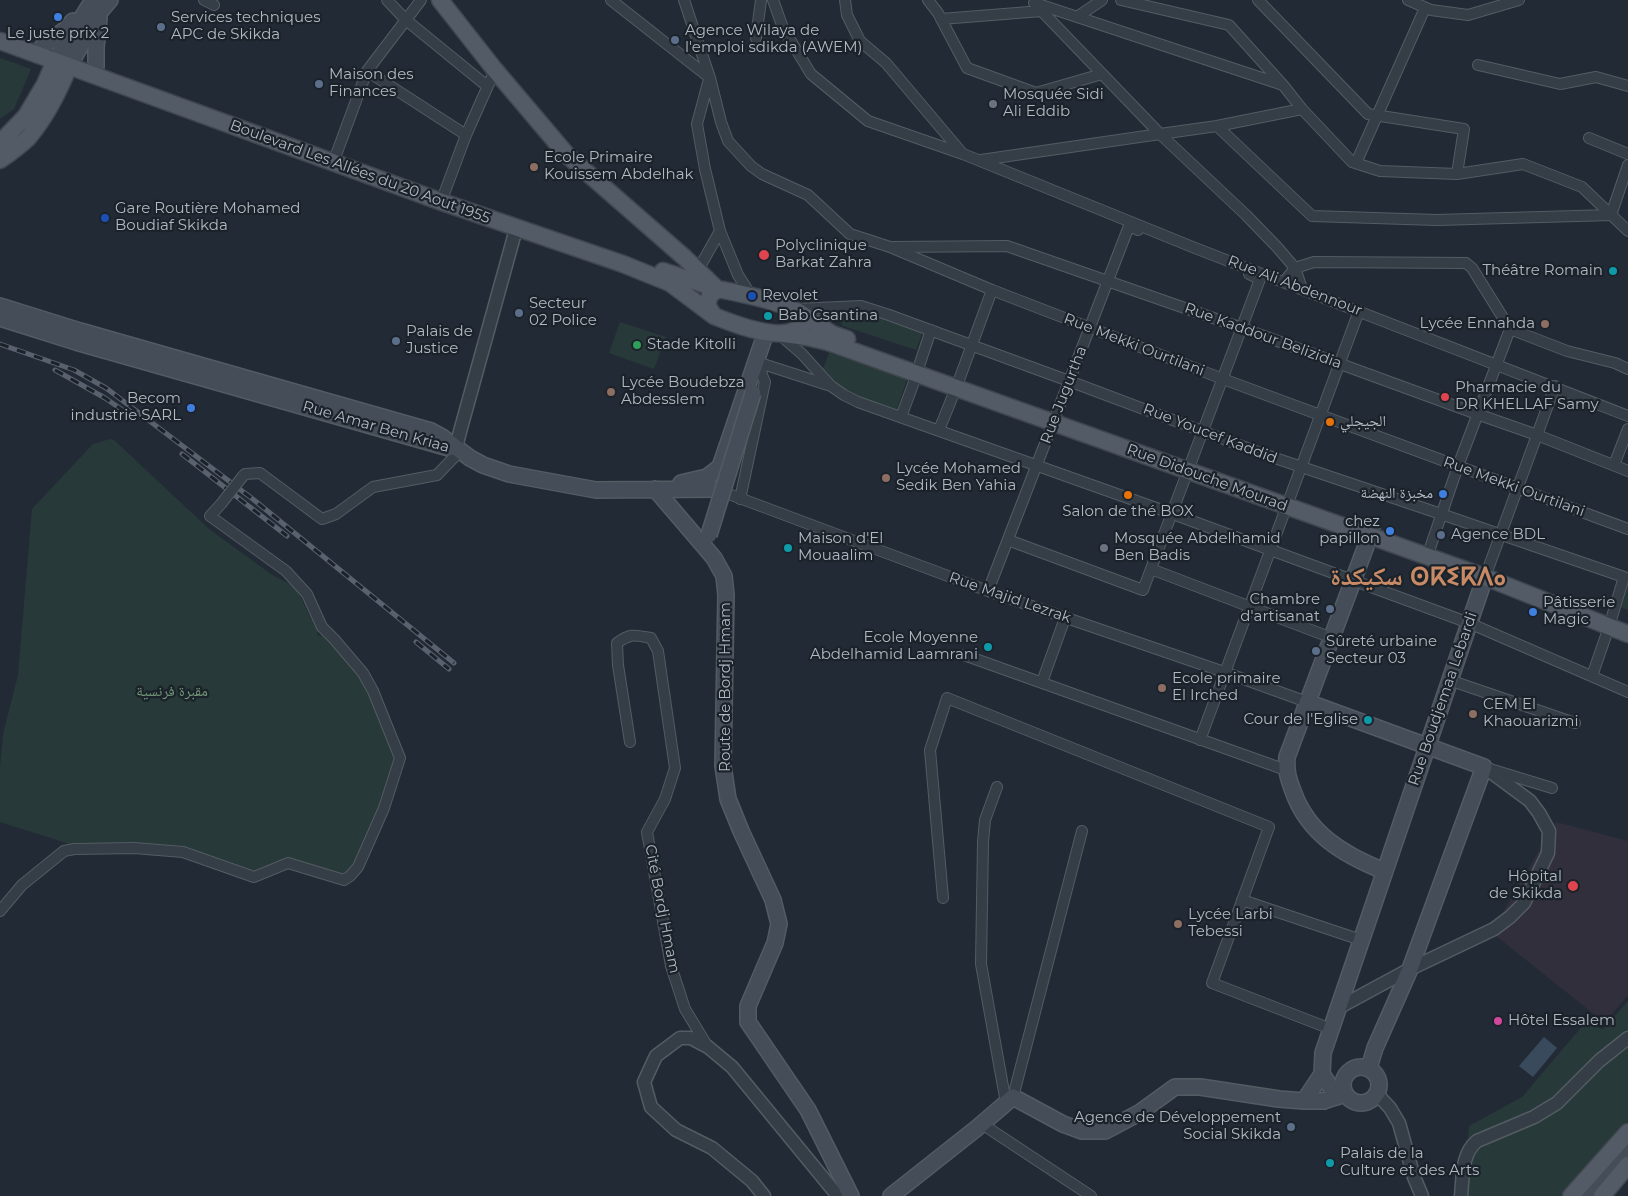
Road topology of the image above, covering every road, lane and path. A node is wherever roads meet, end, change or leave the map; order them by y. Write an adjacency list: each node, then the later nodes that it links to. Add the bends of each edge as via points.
1 (110, 0): 18 (main road)
2 (204, 0): 19 (street)
3 (386, 0): 24 (street)
4 (421, 0): 24 (street)
5 (440, 0): 31 (main road)
6 (612, 0): 34 (street)
7 (684, 0): 34 (street, Rue Mekki Ourtilani)
8 (762, 0): 26 (street)
9 (773, 0): 46 (street, Rue Ali Abdennour, via 783,28 811,74 835,95 868,121)
10 (845, 0): 46 (street, via 847,15 860,41 886,63)
11 (928, 0): 23 (street)
12 (1102, 0): 22 (street)
13 (1121, 0): 35 (street, via 1229,25)
14 (1258, 0): 40 (street, via 1368,114)
15 (1408, 0): 20 (street)
16 (1519, 0): 20 (street, via 1468,15)
17 (1031, 1): 21 (street); 22 (street)
18 (95, 4): 28 (main road); 29 (main road); 29 (main road, via 96,47)
19 (214, 5)
20 (1425, 8): 40 (street)
21 (1042, 11): 23 (street); 33 (street)
22 (1076, 17): 35 (street)
23 (941, 19): 33 (street, via 967,68 1036,93)
24 (406, 20): 32 (street); 36 (street)
25 (0, 32): 28 (main road, Boulevard Les Allées du 20 Aout 1955)
26 (756, 38)
27 (0, 41): 28 (main road, Boulevard Les Allées du 20 Aout 1955)
28 (38, 50): 29 (main road, Boulevard Les Allées du 20 Aout 1955); 38 (main road)
29 (73, 63): 38 (main road); 48 (main road, Boulevard Les Allées du 20 Aout 1955); 56 (main road, Boulevard Les Allées du 20 Aout 1955)
30 (1478, 65): 37 (street, via 1560,84 1596,77)
31 (495, 70): 36 (street); 63 (main road, via 567,155)
32 (367, 71): 43 (street); 48 (street)
33 (1102, 74): 42 (street)
34 (710, 78): 57 (street, via 697,124); 60 (street, Rue Mekki Ourtilani, via 728,141 751,166 808,195 850,234)
35 (1283, 85): 39 (street)
36 (488, 86): 43 (street)
37 (1628, 86)
38 (52, 87): 45 (main road); 49 (main road, via 39,124 28,138)
39 (1302, 109): 41 (street); 51 (street)
40 (1377, 116): 51 (street); 53 (street, via 1464,129)
41 (1217, 126): 42 (street); 55 (street, via 1312,216 1437,220)
42 (1160, 134): 50 (street); 62 (street, via 1246,215)
43 (466, 135): 54 (street)
44 (1589, 138): 47 (street)
45 (0, 143)
46 (963, 154): 50 (street, Rue Ali Abdennour)
47 (1628, 154)
48 (336, 155): 54 (main road, Boulevard Les Allées du 20 Aout 1955)
49 (0, 160)
50 (980, 160): 59 (street, Rue Ali Abdennour)
51 (1356, 164): 53 (street, via 1380,171)
52 (1628, 165): 55 (street)
53 (1457, 174): 55 (street, via 1523,164 1582,187)
54 (444, 194): 63 (main road, Boulevard Les Allées du 20 Aout 1955, via 522,223)
55 (1611, 215): 58 (street)
56 (516, 229): 71 (main road, Boulevard Les Allées du 20 Aout 1955, via 670,283); 98 (street)
57 (720, 230): 63 (street); 69 (street, via 738,275)
58 (1628, 231)
59 (1184, 244): 61 (street, Rue Ali Abdennour); 64 (street, Rue Jugurtha, via 1177,246 1129,226)
60 (890, 247): 64 (street, Rue Kaddour Belizidia, via 1008,246); 68 (street, Rue Mekki Ourtilani)
61 (1195, 248): 65 (street, Rue Ali Abdennour); 76 (street, via 1199,255 1260,279)
62 (1294, 268): 65 (street); 67 (street); 77 (street, via 1314,262 1466,263)
63 (694, 274): 66 (main road); 71 (main road)
64 (1108, 281): 75 (street, Rue Jugurtha); 76 (street, Rue Kaddour Belizidia)
65 (1284, 282): 67 (street, Rue Ali Abdennour)
66 (718, 289): 69 (main road, Rue Didouche Mourad); 71 (main road, via 710,294)
67 (1302, 289): 73 (street, Rue Ali Abdennour)
68 (992, 290): 75 (street, Rue Mekki Ourtilani); 80 (street)
69 (752, 297): 72 (main road, Rue Didouche Mourad)
70 (0, 306): 103 (main road, Rue Amar Ben Kriaa, via 431,431)
71 (710, 310): 79 (main road, Boulevard Les Allées du 20 Aout 1955)
72 (796, 310): 78 (street, Rue Youcef Kaddid, via 861,306); 79 (main road, via 802,316 802,326 793,332); 86 (main road, Rue Didouche Mourad, via 832,334)
73 (1359, 311): 83 (street); 84 (street, Rue Ali Abdennour)
74 (0, 318): 104 (main road, Rue Amar Ben Kriaa)
75 (1090, 328): 88 (street, Rue Mekki Ourtilani); 89 (street, Rue Jugurtha)
76 (1242, 328): 83 (street, Rue Kaddour Belizidia); 88 (street)
77 (1510, 328): 82 (street, via 1567,351); 84 (street)
78 (931, 330): 80 (street, Rue Youcef Kaddid); 86 (street)
79 (775, 334): 86 (main road, Rue Didouche Mourad, via 828,342); 87 (main road); 91 (street, via 802,354); 111 (main road, via 720,467 707,477)
80 (972, 345): 89 (street, Rue Youcef Kaddid); 90 (street)
81 (1628, 362): 82 (street)
82 (1615, 363): 85 (street)
83 (1340, 364): 93 (street, Rue Kaddour Belizidia); 94 (street)
84 (1496, 365): 92 (street, Rue Ali Abdennour); 93 (street)
85 (1628, 369)
86 (918, 370): 90 (main road, Rue Didouche Mourad); 96 (street)
87 (766, 371): 91 (street); 114 (street); 124 (main road, bridge, via 753,393 709,535)
88 (1223, 380): 94 (street, Rue Mekki Ourtilani); 101 (street)
89 (1070, 381): 97 (street, Rue Jugurtha); 101 (street, Rue Youcef Kaddid)
90 (957, 384): 97 (main road, Rue Didouche Mourad); 100 (street)
91 (831, 386): 96 (street, via 844,396)
92 (1555, 386): 95 (street, Rue Ali Abdennour); 102 (street, Rue Boudjemaa Lebardi)
93 (1477, 414): 102 (street, Rue Kaddour Belizidia); 107 (street)
94 (1320, 416): 107 (street, Rue Mekki Ourtilani); 109 (street)
95 (1628, 416)
96 (901, 417): 100 (street)
97 (1055, 419): 105 (street, Rue Jugurtha); 108 (main road, Rue Didouche Mourad)
98 (461, 428): 103 (street); 104 (street)
99 (1628, 429): 106 (street)
100 (939, 430): 105 (street)
101 (1204, 432): 108 (street); 109 (street, Rue Youcef Kaddid)
102 (1537, 435): 106 (street, Rue Kaddour Belizidia); 113 (street, Rue Boudjemaa Lebardi)
103 (442, 437): 104 (main road, Rue Amar Ben Kriaa)
104 (460, 451): 111 (main road, via 483,465 509,474 596,490); 155 (street, bridge, via 437,475 373,487 336,514 322,519 260,473 245,474 210,516 286,571 307,594 322,627 363,673 400,758 384,808 358,867 350,876 344,880 288,863 254,877 183,852 134,848 74,849 64,851 22,885)
105 (1037, 465): 116 (street); 121 (street, Rue Jugurtha)
106 (1614, 465): 110 (street, Rue Kaddour Belizidia)
107 (1458, 466): 113 (street, Rue Mekki Ourtilani); 117 (street)
108 (1190, 468): 115 (main road, Rue Didouche Mourad); 116 (street)
109 (1301, 468): 115 (street); 117 (street, Rue Youcef Kaddid)
110 (1628, 471)
111 (655, 489): 112 (main road); 124 (main road, Route de Bordj Hmam)
112 (715, 489): 114 (street, Rue Majid Lezrak)
113 (1518, 489): 118 (street, Rue Mekki Ourtilani); 120 (street, Rue Boudjemaa Lebardi)
114 (740, 499): 128 (street, Rue Majid Lezrak)
115 (1288, 503): 119 (main road, Rue Didouche Mourad); 122 (street)
116 (1172, 514): 122 (street); 125 (street)
117 (1441, 514): 120 (street, Rue Youcef Kaddid); 123 (street)
118 (1628, 529)
119 (1371, 533): 123 (main road, Rue Didouche Mourad); 126 (main road, Rue Didouche Mourad); 127 (main road)
120 (1501, 534): 126 (street, Rue Boudjemaa Lebardi); 132 (street, Rue Youcef Kaddid, via 1624,578)
121 (1008, 540): 125 (street, via 1144,590); 128 (street, Rue Jugurtha)
122 (1271, 550): 127 (street); 129 (street)
123 (1428, 551): 126 (main road, Rue Didouche Mourad)
124 (714, 558): 175 (main road, Route de Bordj Hmam, via 724,576 726,595 723,766 728,799 773,900 779,924 775,943 748,1006 748,1022 808,1110)
125 (1151, 569): 129 (street)
126 (1486, 575): 131 (main road, Rue Boudjemaa Lebardi); 132 (main road, Rue Didouche Mourad)
127 (1354, 580): 131 (street); 135 (main road)
128 (988, 591): 130 (street, Rue Majid Lezrak)
129 (1249, 607): 135 (street); 137 (street)
130 (1064, 618): 137 (street, Rue Majid Lezrak); 140 (street)
131 (1469, 623): 138 (street); 139 (main road, Rue Boudjemaa Lebardi)
132 (1610, 623): 133 (main road, Rue Didouche Mourad); 134 (main road, Rue Didouche Mourad); 138 (street)
133 (1628, 627)
134 (1628, 634)
135 (1332, 638): 142 (main road)
136 (964, 655): 140 (street)
137 (1224, 672): 142 (street, Rue Majid Lezrak); 144 (street)
138 (1592, 676): 141 (street)
139 (1449, 680): 143 (street); 146 (main road, Rue Boudjemaa Lebardi)
140 (1042, 682): 144 (street)
141 (1628, 692)
142 (1307, 702): 146 (main road); 148 (main road, via 1287,757)
143 (1575, 723)
144 (1200, 740): 148 (street)
145 (630, 742): 161 (street, Cité Bordj Hmam, via 617,643 628,636 638,635 651,638 658,651 675,768 665,800 647,832 671,966 685,1009)
146 (1426, 747): 147 (main road); 152 (main road, Rue Boudjemaa Lebardi)
147 (1484, 767): 150 (street); 157 (main road); 157 (street, via 1535,807 1549,831 1548,853 1524,903 1510,917 1494,929)
148 (1286, 770): 152 (main road, via 1301,812 1313,827 1334,845)
149 (997, 787): 166 (street, via 985,820 983,842 981,964)
150 (1552, 788)
151 (1082, 830): 166 (street)
152 (1384, 871): 156 (main road, Rue Boudjemaa Lebardi)
153 (943, 898): 154 (street, via 930,750 947,698 1269,827)
154 (1242, 900): 156 (street); 159 (street, via 1212,982)
155 (0, 911)
156 (1361, 940): 158 (main road, Rue Boudjemaa Lebardi)
157 (1410, 969): 158 (street); 162 (main road)
158 (1338, 1008): 159 (main road, Rue Boudjemaa Lebardi)
159 (1331, 1028): 163 (main road, Rue Boudjemaa Lebardi, via 1323,1053)
160 (1628, 1038): 179 (street, via 1598,1061 1557,1103 1472,1145 1466,1156)
161 (708, 1046): 173 (street, via 691,1038 680,1038 656,1056 644,1082 651,1107 676,1130 712,1148 752,1181); 174 (street, via 732,1068)
162 (1369, 1068): 164 (main road, via 1379,1082); 165 (main road, via 1358,1067 1348,1072)
163 (1322, 1074): 165 (main road); 167 (main road)
164 (1377, 1094): 165 (main road, via 1364,1103); 178 (street, via 1399,1123)
165 (1341, 1095): 167 (main road, via 1324,1101)
166 (1010, 1100): 167 (main road, via 1082,1131 1105,1131 1139,1113 1175,1087 1200,1087); 168 (main road)
167 (1304, 1101)
168 (982, 1124): 176 (main road); 177 (street)
169 (1628, 1132): 180 (main road)
170 (1628, 1143): 181 (main road)
171 (1628, 1151): 182 (main road)
172 (1628, 1165): 183 (main road)
173 (764, 1196)
174 (838, 1196)
175 (851, 1196)
176 (891, 1196)
177 (1091, 1196)
178 (1422, 1196)
179 (1461, 1196)
180 (1571, 1196)
181 (1581, 1196)
182 (1590, 1196)
183 (1602, 1196)

